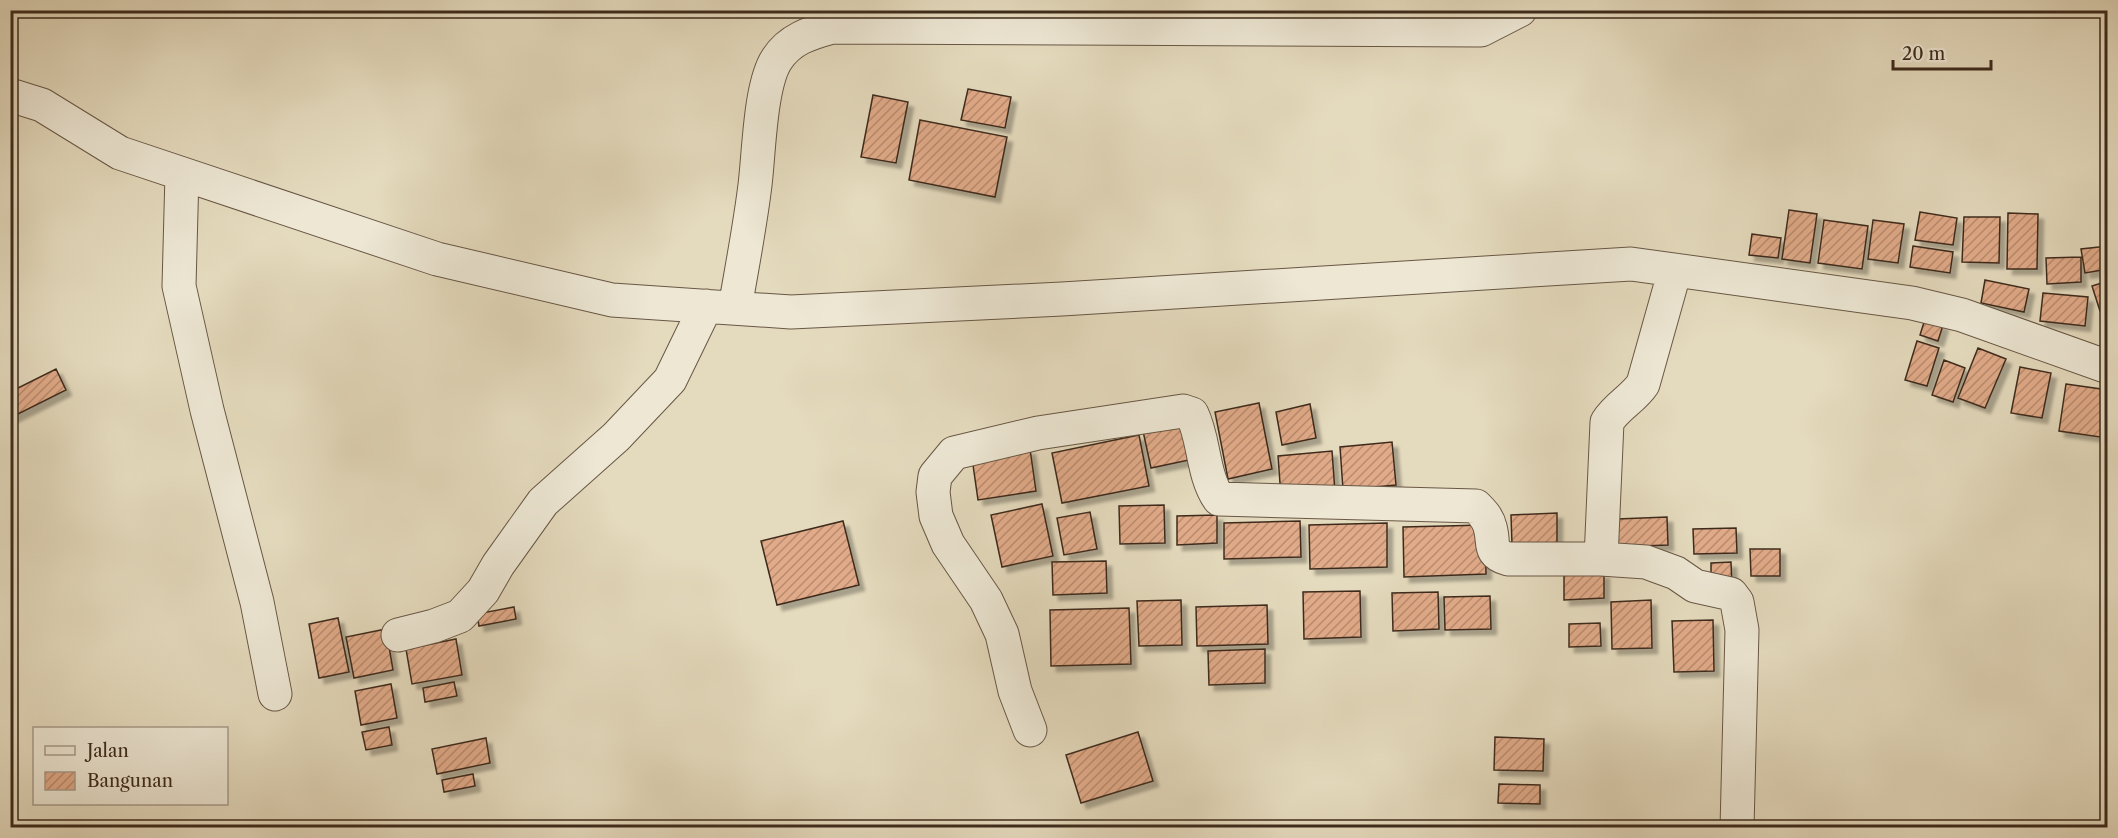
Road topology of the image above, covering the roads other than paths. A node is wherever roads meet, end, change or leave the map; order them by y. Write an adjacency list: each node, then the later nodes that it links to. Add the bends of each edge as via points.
1 (1520, 10): 5 (street, via 1481,30 832,27 806,33 776,60 767,84 755,187)
2 (10, 95): 3 (street, via 42,105 120,153)
3 (182, 174): 5 (street, via 437,259 612,300); 9 (street, via 179,286 257,602)
4 (1676, 270): 5 (street, via 1631,264 1050,300 791,312); 6 (street, via 1912,303 1962,315); 7 (street, via 1644,384 1607,422)
5 (721, 307): 8 (street, via 670,380 616,437 543,502 483,591 460,616)
6 (2108, 367)
7 (1601, 559): 10 (street, via 1499,556 1494,551 1486,517 1476,506 1219,499 1212,489 1198,426 1192,414 1183,411 1038,434 954,453 935,476 936,516 948,544 986,600 1002,634 1015,691); 11 (street, via 1646,562 1676,573 1695,586 1731,594 1737,602 1742,630)
8 (398, 634)
9 (275, 694)
10 (1030, 730)
11 (1737, 828)

